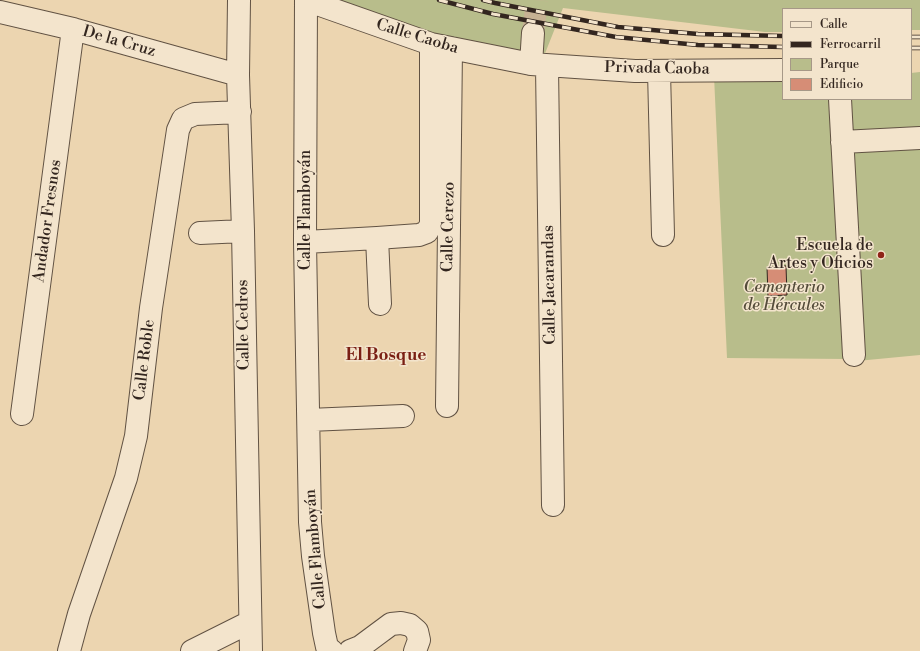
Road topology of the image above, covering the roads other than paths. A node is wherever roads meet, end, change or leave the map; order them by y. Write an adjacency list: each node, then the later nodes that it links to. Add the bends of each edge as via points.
1 (239, 0): 10 (street, Calle Cedros)
2 (306, 0): 6 (street, Calle Caoba); 19 (street, Calle Flamboyán)
3 (0, 12): 4 (street, De la Cruz)
4 (73, 29): 10 (street, De la Cruz); 23 (street, Andador Fresnos)
5 (533, 33): 7 (street, Calle Jacarandas)
6 (441, 46): 7 (street, Calle Caoba); 18 (street, Calle Cerezo, via 431,224 427,232 419,235); 22 (street, Calle Cerezo)
7 (539, 65): 9 (street, Privada Caoba); 26 (street, Calle Jacarandas)
8 (782, 70): 9 (street, Privada Caoba)
9 (659, 71): 17 (street)
10 (238, 75): 12 (street, Calle Cedros)
11 (840, 100): 14 (street)
12 (240, 112): 15 (street, Calle Cedros); 28 (street, Calle Roble, via 195,114 183,119 178,130 151,308 136,436 126,478 79,614)
13 (920, 138): 14 (street)
14 (842, 142): 21 (street)
15 (243, 231): 16 (street); 27 (street, Calle Cedros)
16 (200, 233)
17 (663, 235)
18 (377, 238): 19 (street, Calle Cerezo); 20 (street)
19 (306, 242): 25 (street, Calle Flamboyán)
20 (380, 304)
21 (854, 355)
22 (447, 406)
23 (22, 414)
24 (403, 416): 25 (street)
25 (309, 420): 31 (street, Calle Flamboyán, via 313,556 324,633 327,647)
26 (553, 505)
27 (250, 622): 29 (street); 30 (street, Calle Cedros)
28 (69, 651)
29 (192, 651)
30 (251, 651)
31 (332, 651)
32 (350, 651): 33 (street, via 360,647 391,624 401,623 410,624 417,631 419,640)
33 (415, 651)

